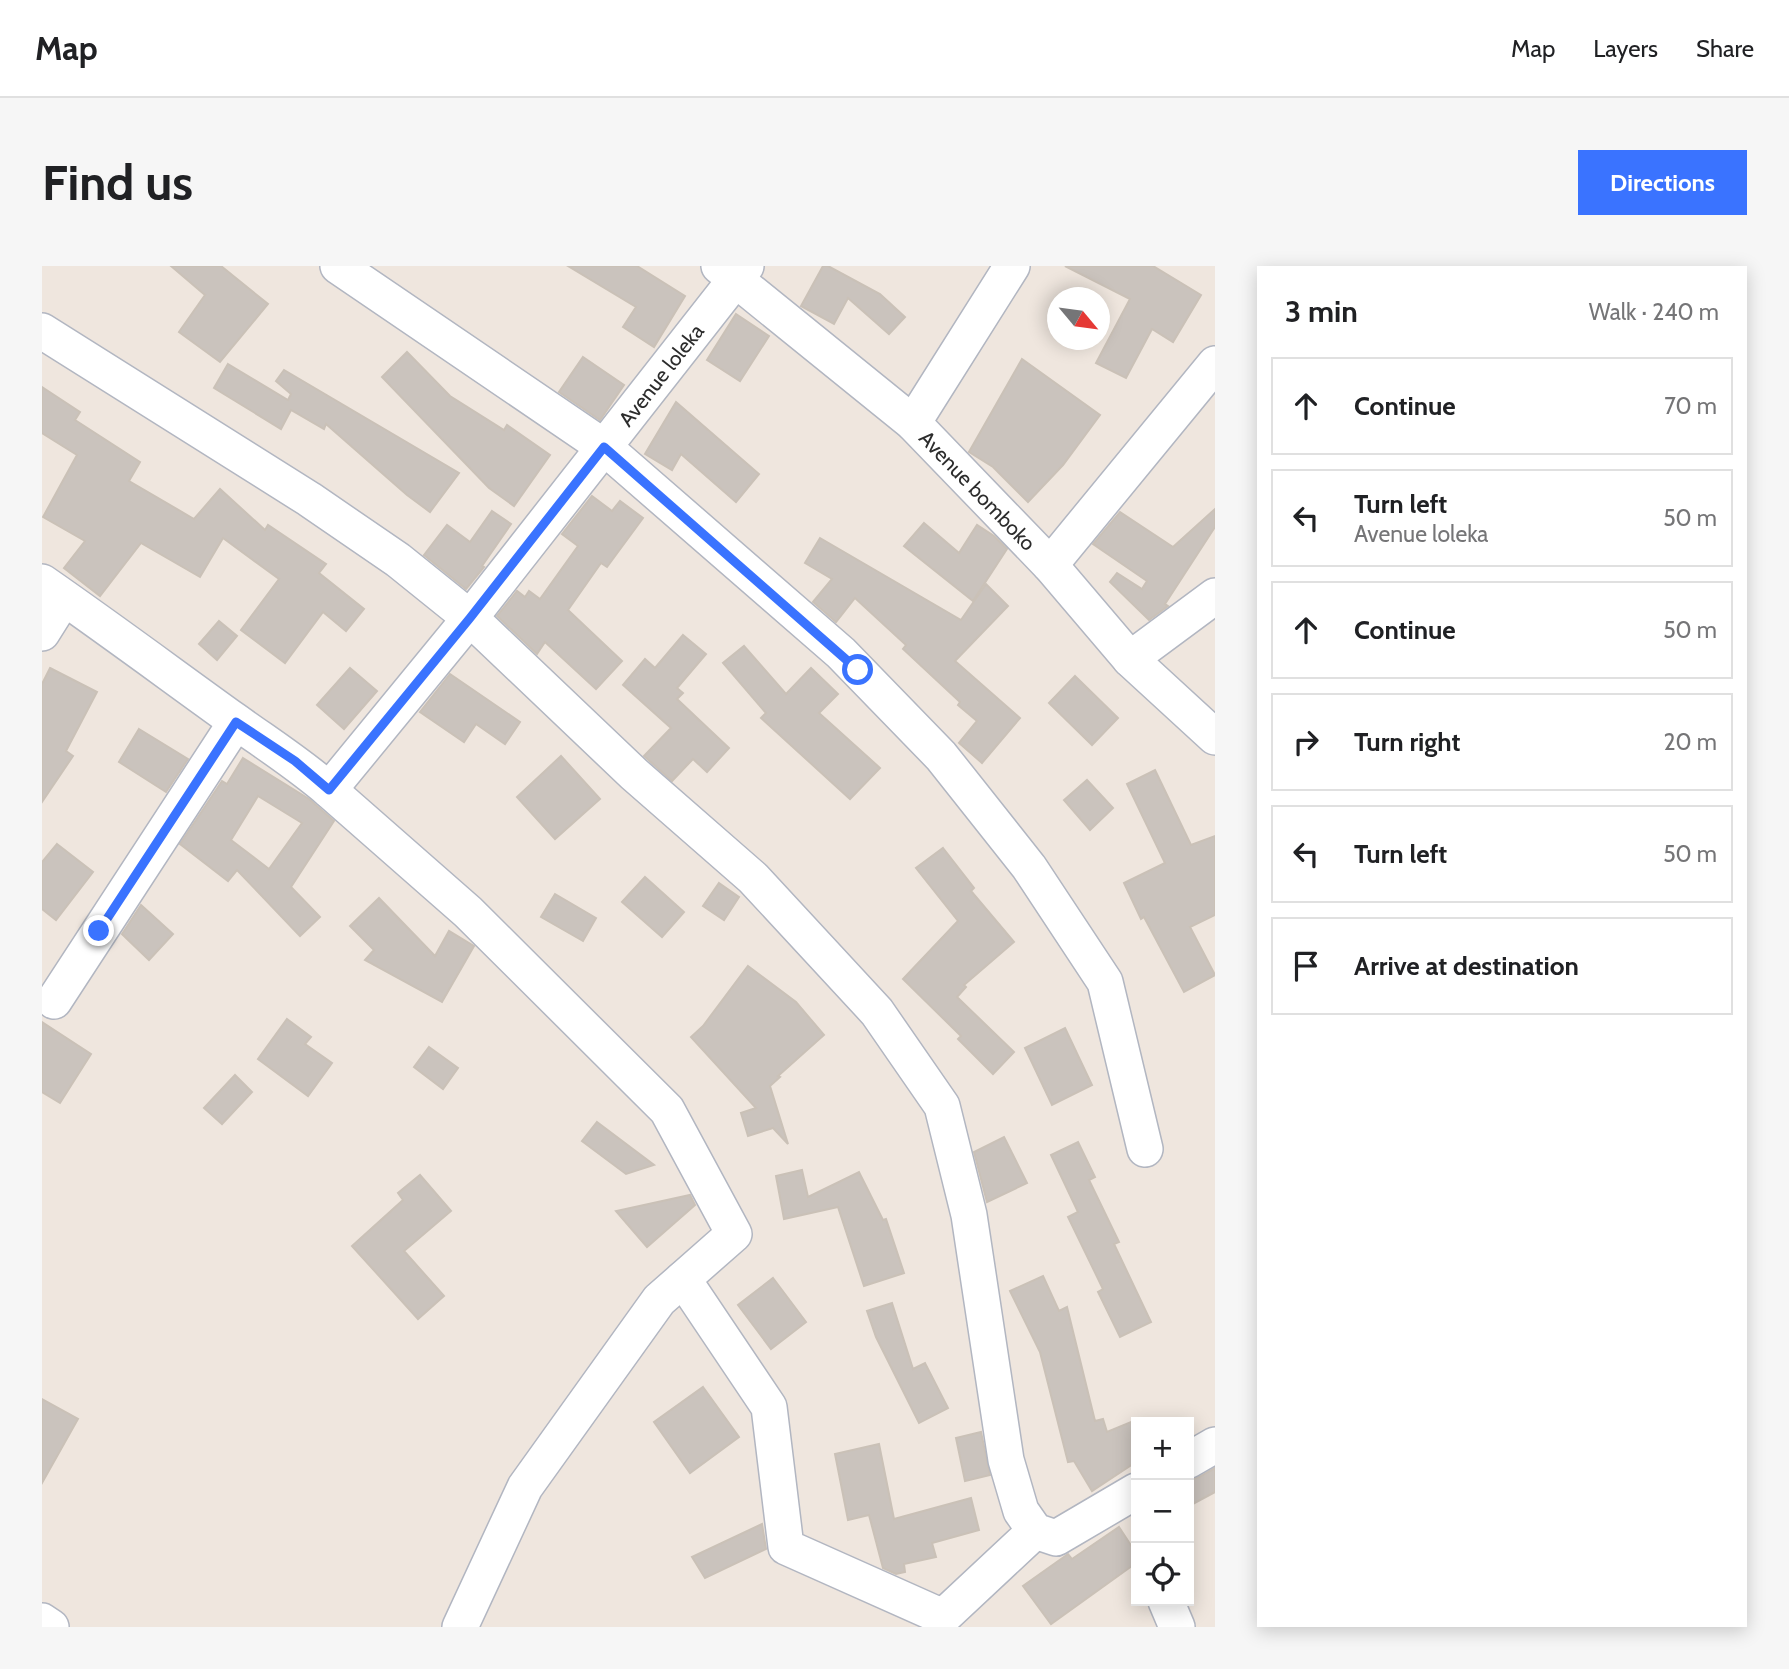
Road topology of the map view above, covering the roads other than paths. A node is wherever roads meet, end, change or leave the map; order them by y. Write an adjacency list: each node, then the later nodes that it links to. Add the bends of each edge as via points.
1 (338, 266): 7 (street)
2 (1012, 266): 6 (street)
3 (734, 270): 6 (street, Avenue bomboko); 7 (street, Avenue loleka)
4 (42, 331): 11 (street, via 309,499 398,560)
5 (1215, 364): 8 (street)
6 (913, 424): 8 (street, Avenue bomboko)
7 (604, 447): 11 (street, Avenue loleka); 18 (street, via 841,653 941,756 1029,867 1105,982)
8 (1050, 565): 13 (street, Avenue bomboko)
9 (53, 590): 12 (street); 14 (street)
10 (1215, 596): 13 (street)
11 (470, 618): 16 (street, Avenue loleka); 23 (street, via 634,774 753,878 877,1012 942,1105 969,1215 1006,1460 1021,1511)
12 (42, 633)
13 (1130, 659): 15 (street, Avenue bomboko)
14 (236, 722): 16 (street); 17 (street)
15 (1215, 737)
16 (329, 790): 19 (street, via 468,912 667,1110 734,1234)
17 (54, 1001)
18 (1145, 1149)
19 (682, 1279): 23 (street, via 769,1407 786,1547 943,1617); 27 (street, via 659,1300 525,1487)
20 (1215, 1445): 21 (street)
21 (1194, 1457)
22 (1131, 1505): 23 (street, via 1056,1538)
23 (1035, 1531)
24 (1168, 1606): 28 (street)
25 (42, 1621): 26 (street)
26 (51, 1627)
27 (460, 1627)
28 (1177, 1627)

